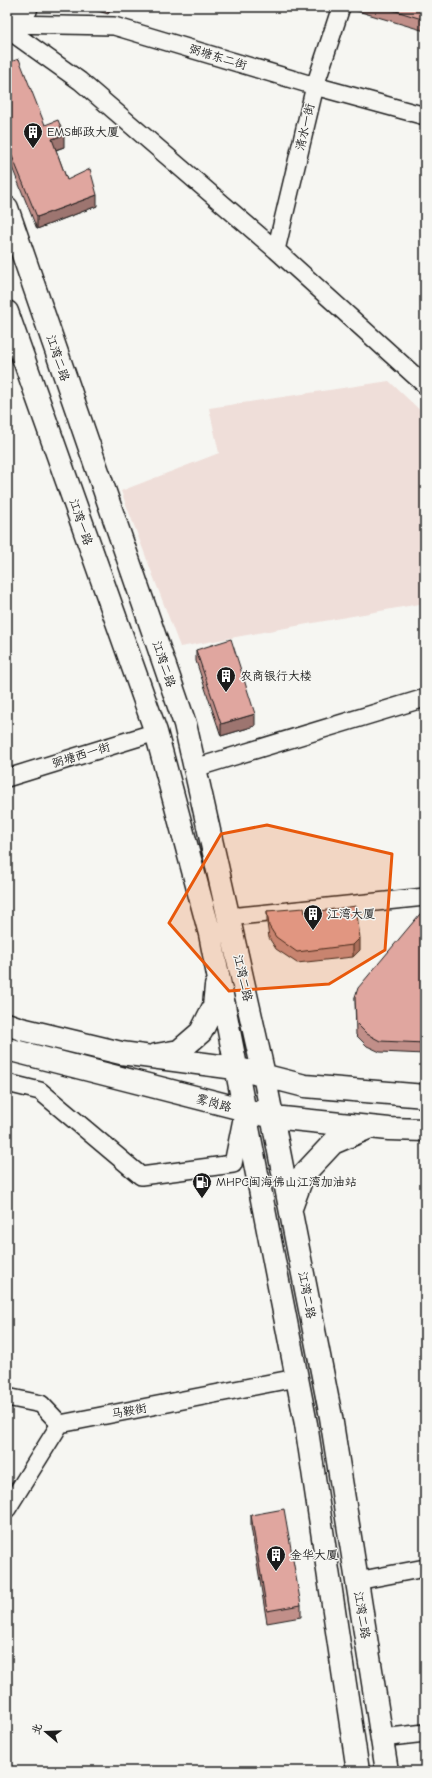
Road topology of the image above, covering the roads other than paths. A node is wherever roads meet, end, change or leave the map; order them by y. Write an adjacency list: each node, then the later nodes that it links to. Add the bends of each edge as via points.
1 (26, 7): 3 (main road)
2 (341, 7): 6 (street, 清水一街)
3 (7, 20)
4 (7, 24): 6 (street, 弼塘东二街, via 114,26)
5 (7, 29): 9 (street, via 80,82)
6 (315, 86): 7 (street, 弼塘东二街); 9 (street, 清水一街)
7 (425, 116)
8 (7, 208): 14 (main road, 江湾二路, via 185,724)
9 (276, 250): 11 (street)
10 (7, 312): 13 (main road, 江湾一路)
11 (425, 385)
12 (425, 698): 14 (street)
13 (156, 732): 15 (street, 弼塘西一街); 18 (main road, 江湾二路, via 210,934)
14 (195, 768): 17 (main road, 江湾二路)
15 (7, 778)
16 (425, 897): 17 (street)
17 (229, 917): 23 (main road, 江湾二路)
18 (218, 977): 21 (main road, via 214,1006 201,1032 179,1051); 22 (main road, 江湾二路)
19 (7, 1024): 21 (main road, via 114,1052)
20 (7, 1049): 26 (main road, 雾岗路)
21 (147, 1057): 22 (main road)
22 (235, 1068): 23 (main road); 26 (main road, 江湾二路)
23 (264, 1075): 25 (main road, via 306,1086); 27 (main road, 江湾二路)
24 (7, 1082): 26 (street, via 40,1090 141,1176 233,1164)
25 (425, 1096)
26 (243, 1110): 27 (main road, 雾岗路); 31 (main road, 江湾二路)
27 (273, 1117): 28 (main road, 雾岗路); 30 (main road, 江湾二路)
28 (370, 1127): 29 (main road, 雾岗路); 30 (main road, via 333,1143 303,1175)
29 (425, 1130)
30 (291, 1210): 36 (main road, 江湾二路, via 331,1417)
31 (296, 1378): 33 (street, 马鞍街); 39 (main road, 江湾二路, via 306,1424)
32 (7, 1398): 33 (street, via 41,1404)
33 (60, 1424): 34 (street)
34 (7, 1509)
35 (425, 1568): 36 (street)
36 (357, 1581): 38 (main road, 江湾二路)
37 (425, 1733): 38 (street)
38 (382, 1738): 40 (main road, 江湾二路)
39 (358, 1771)
40 (387, 1771)

